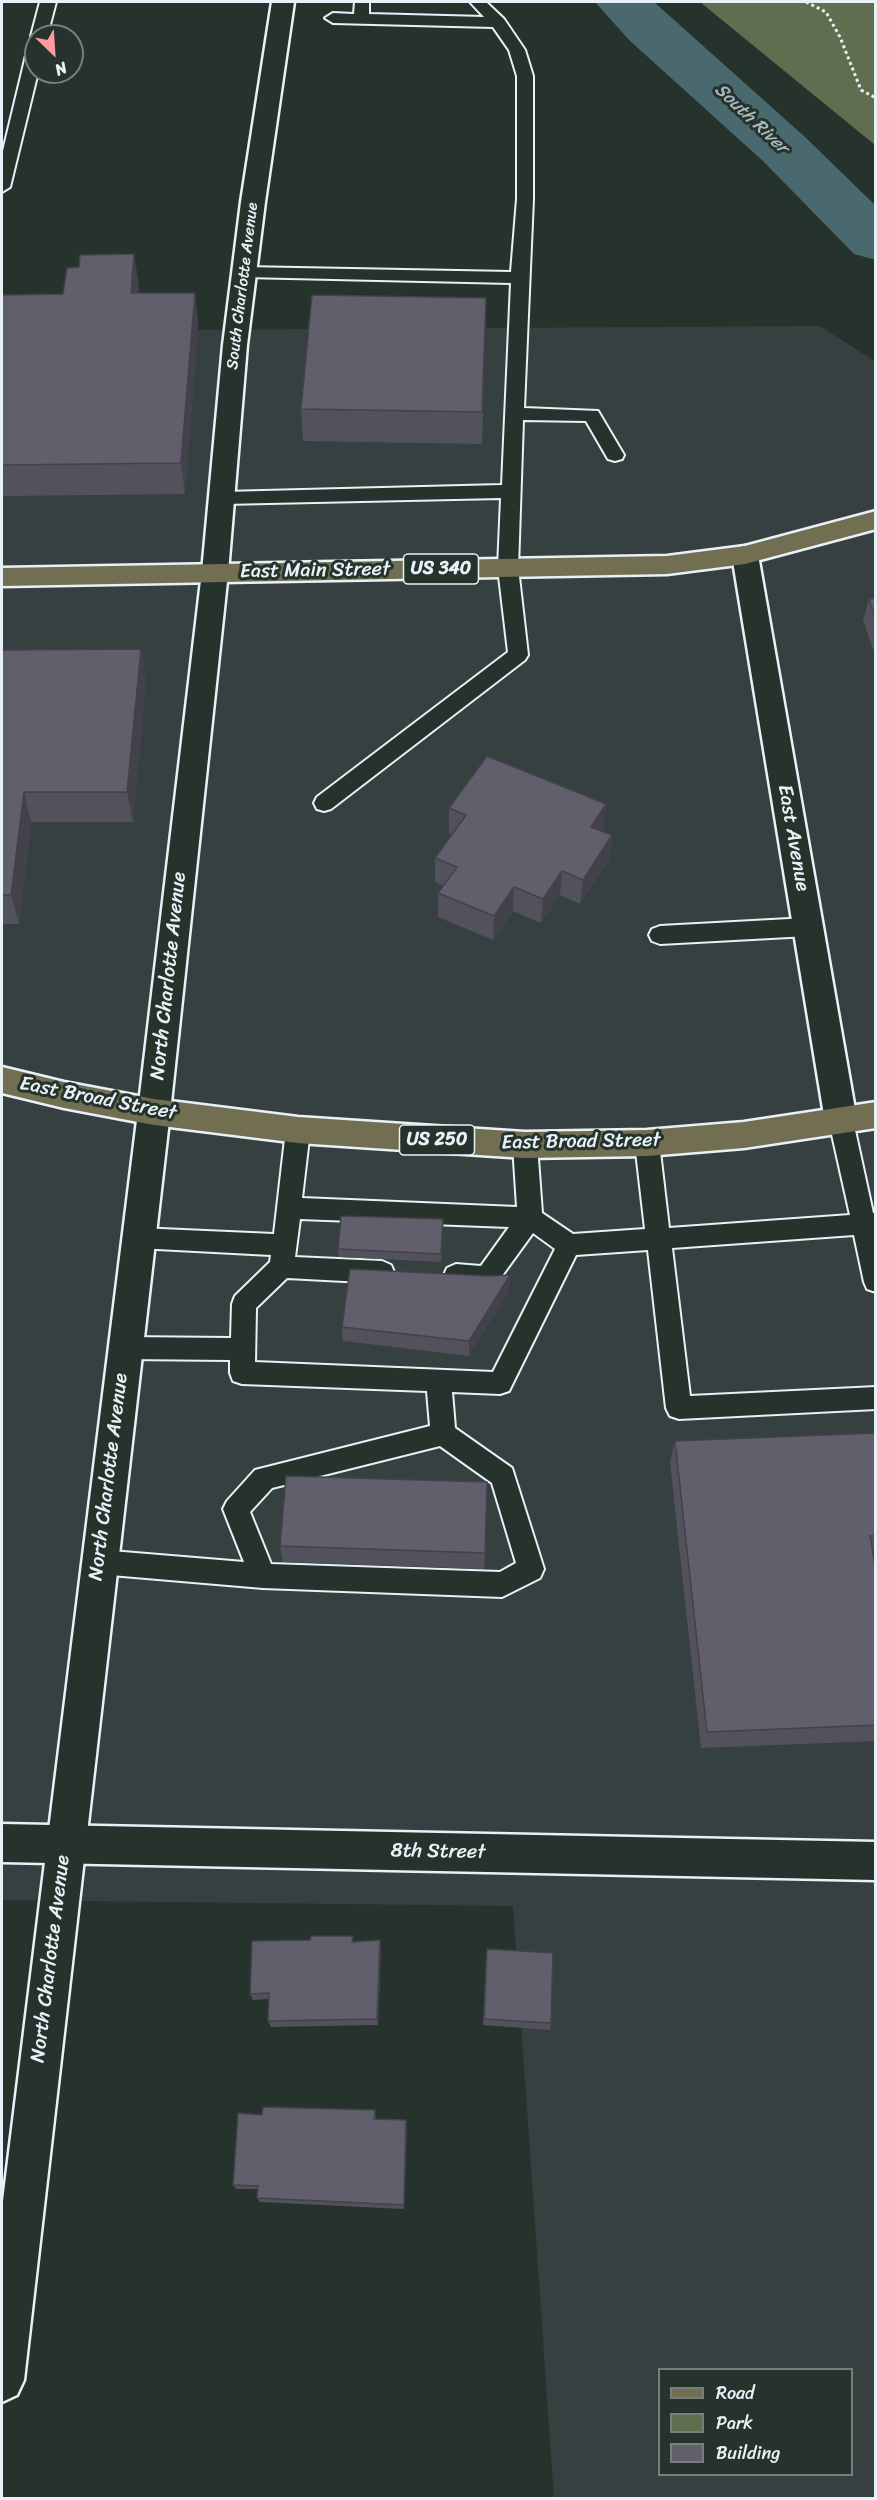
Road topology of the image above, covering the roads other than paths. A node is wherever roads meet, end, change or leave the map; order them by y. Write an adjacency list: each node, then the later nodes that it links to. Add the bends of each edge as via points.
1 (48, 2): 8 (lane)
2 (283, 2): 11 (street, South Charlotte Avenue)
3 (362, 2): 6 (lane)
4 (478, 2): 7 (lane)
5 (333, 18): 6 (lane)
6 (361, 19): 7 (lane)
7 (498, 22): 12 (lane, via 516,50 525,76 525,199)
8 (42, 24)
9 (27, 84): 10 (lane)
10 (2, 187)
11 (244, 272): 12 (lane); 16 (street, South Charlotte Avenue)
12 (520, 278): 13 (lane)
13 (514, 414): 14 (lane, via 592,415); 15 (lane)
14 (615, 454)
15 (511, 491): 16 (lane); 19 (lane)
16 (223, 498): 20 (street, South Charlotte Avenue)
17 (876, 520): 18 (main road, East Main Street / US 340)
18 (745, 555): 19 (main road, East Main Street / US 340, via 667,565); 23 (street, East Avenue)
19 (508, 568): 20 (main road, East Main Street / US 340); 22 (lane, via 518,655)
20 (215, 573): 21 (main road, East Main Street / US 340); 26 (street, North Charlotte Avenue)
21 (2, 576)
22 (324, 803)
23 (808, 927): 24 (lane); 28 (street, East Avenue)
24 (660, 935)
25 (2, 1080): 26 (main road, East Broad Street / US 250)
26 (154, 1112): 29 (main road, East Broad Street / US 250); 35 (street, North Charlotte Avenue)
27 (876, 1115): 28 (main road, East Broad Street / US 250)
28 (841, 1121): 30 (main road, East Broad Street / US 250); 34 (lane)
29 (298, 1130): 31 (main road, East Broad Street / US 250); 32 (lane)
30 (647, 1143): 31 (main road, East Broad Street / US 250); 36 (lane)
31 (525, 1145): 33 (lane)
32 (289, 1208): 33 (lane); 38 (lane)
33 (530, 1218): 37 (lane); 38 (lane, via 488,1277 419,1273)
34 (870, 1224): 36 (lane); 39 (lane)
35 (138, 1238): 38 (lane); 40 (street, North Charlotte Avenue)
36 (658, 1238): 37 (lane); 43 (lane, via 679,1408)
37 (569, 1245): 42 (lane, via 500,1383)
38 (283, 1256): 41 (lane, via 244,1304)
39 (876, 1282)
40 (125, 1348): 41 (lane); 45 (street, North Charlotte Avenue)
41 (243, 1348): 42 (lane, via 242,1372)
42 (439, 1381): 44 (lane)
43 (876, 1398)
44 (443, 1434): 46 (lane, via 264,1478 236,1509); 46 (lane, via 503,1476 531,1569 502,1585)
45 (99, 1562): 46 (lane); 48 (street, North Charlotte Avenue)
46 (263, 1576)
47 (2, 1843): 48 (street, 8th Street)
48 (64, 1845): 49 (street, 8th Street); 50 (street, North Charlotte Avenue)
49 (876, 1861)
50 (2, 2380)

